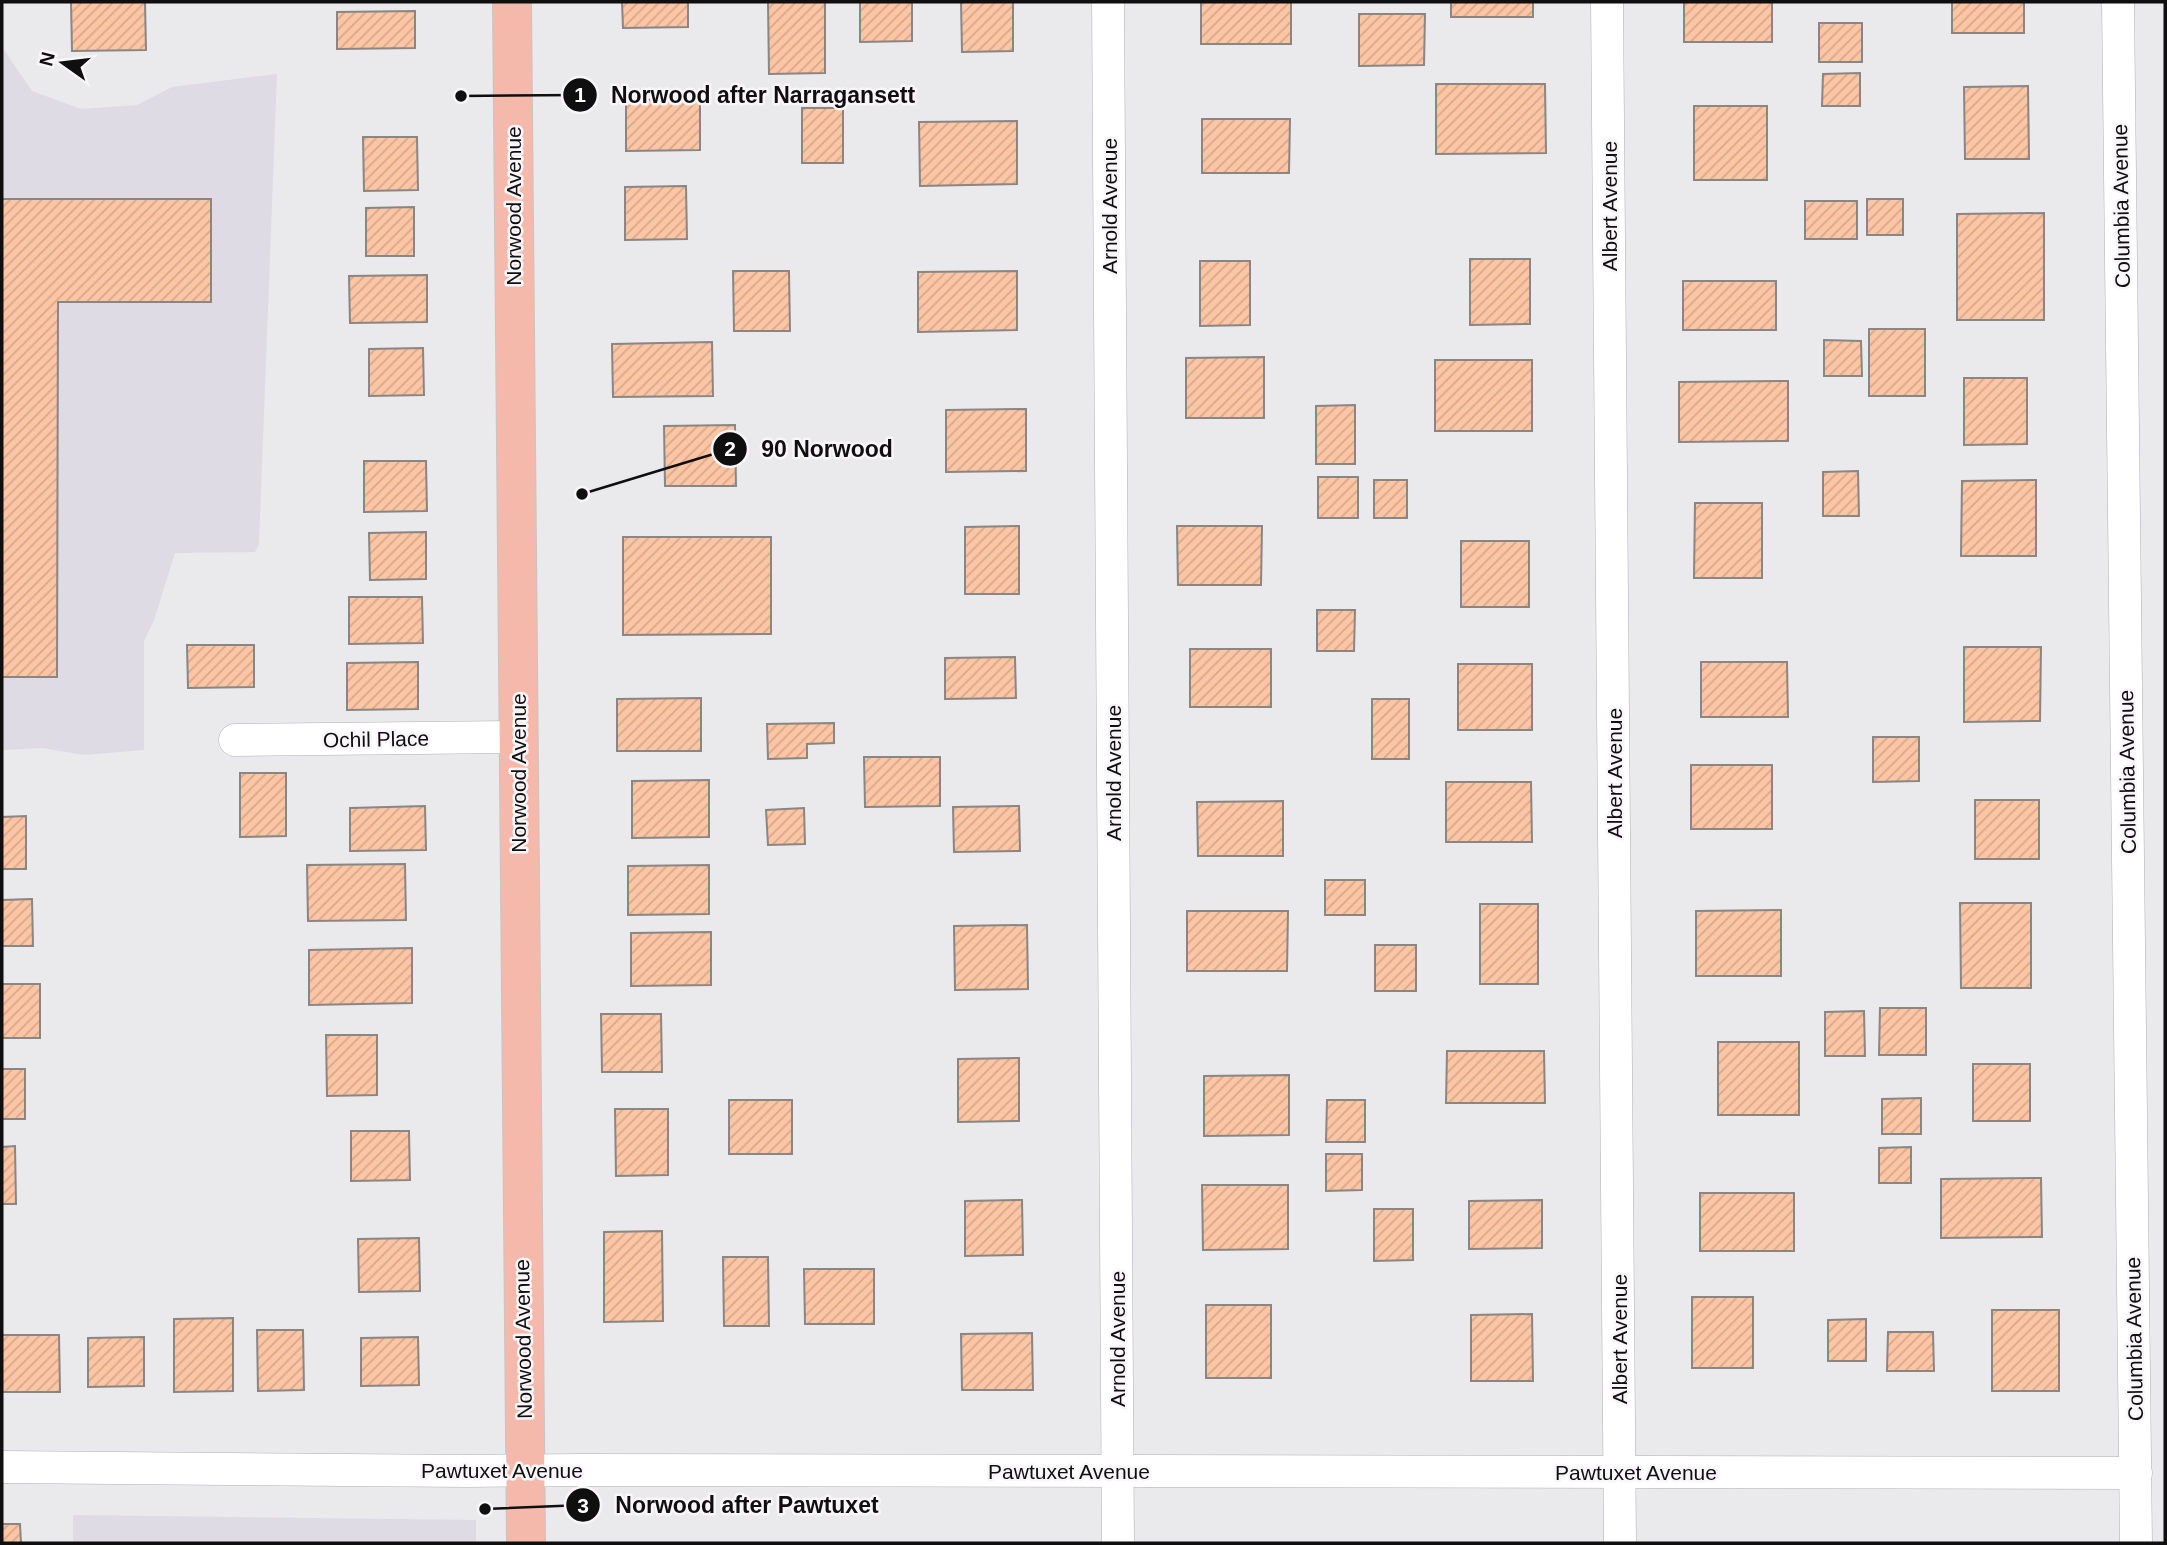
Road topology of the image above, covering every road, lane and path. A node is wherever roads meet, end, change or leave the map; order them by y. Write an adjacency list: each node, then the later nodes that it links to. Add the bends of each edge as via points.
1 (512, 2): 5 (main road, Norwood Avenue)
2 (1108, 2): 9 (street, Arnold Avenue)
3 (1607, 2): 10 (street, Albert Avenue)
4 (2119, 2): 11 (street, Columbia Avenue)
5 (517, 737): 6 (street, Ochil Place); 8 (main road, Norwood Avenue)
6 (235, 740)
7 (2, 1467): 8 (street, Pawtuxet Avenue)
8 (525, 1470): 9 (street, Pawtuxet Avenue); 12 (main road, Norwood Avenue)
9 (1118, 1471): 10 (street, Pawtuxet Avenue); 13 (street, Arnold Avenue)
10 (1620, 1472): 11 (street, Pawtuxet Avenue); 14 (street, Albert Avenue)
11 (2136, 1473): 15 (street, Columbia Avenue)
12 (526, 1543)
13 (1118, 1543)
14 (1620, 1543)
15 (2136, 1543)

